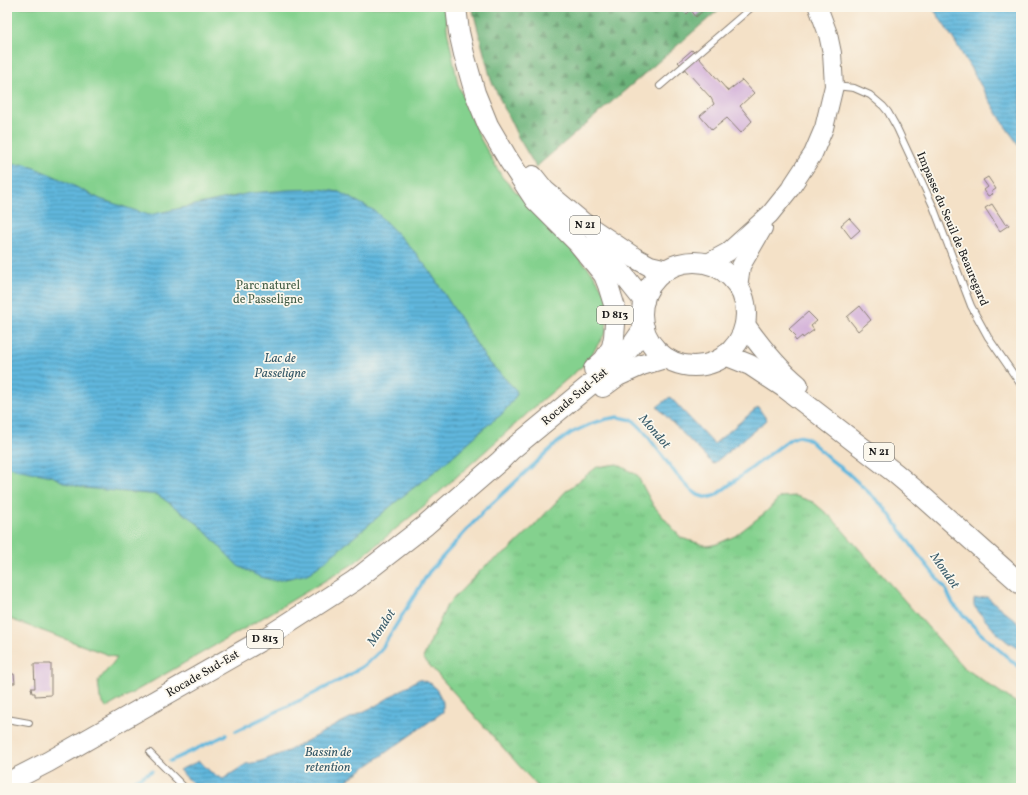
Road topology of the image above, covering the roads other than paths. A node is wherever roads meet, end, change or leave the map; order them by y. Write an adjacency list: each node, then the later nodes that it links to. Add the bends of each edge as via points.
1 (456, 7): 7 (main road, N 21, via 459,32 475,93 488,125)
2 (462, 7): 10 (main road, N 21, via 477,74 500,127 518,158 546,191 582,222 650,266)
3 (752, 7): 5 (lane)
4 (818, 7): 6 (street, via 832,53)
5 (660, 86)
6 (834, 86): 8 (street, via 824,128 813,154); 17 (lane, Impasse du Seuil de Beauregard, via 847,86 870,95 888,112 933,206 971,306 988,337)
7 (508, 159): 12 (main road, N 21, via 541,197 621,272); 18 (main road, D 813, via 535,200 578,243 604,276 616,311 612,347 604,360 510,442)
8 (770, 214): 9 (street, via 728,252); 11 (street, via 742,266)
9 (706, 264): 10 (main road, via 686,264); 11 (main road, via 718,269)
10 (668, 270): 12 (main road, via 657,278)
11 (738, 287): 13 (main road, via 746,312)
12 (644, 300): 14 (main road)
13 (745, 325): 15 (main road, via 734,347); 19 (main road, N 21, via 788,377)
14 (644, 328): 16 (main road, via 652,345); 18 (main road, Rocade Sud-Est / D 813, via 613,366)
15 (725, 355): 16 (main road, via 711,363 695,366 679,364); 20 (main road, N 21, via 750,365 791,392 916,491)
16 (665, 358): 18 (main road, Rocade Sud-Est / D 813, via 618,376)
17 (1021, 385)
18 (500, 461): 24 (main road, Rocade Sud-Est / D 813, via 426,525 341,590 267,638)
19 (1021, 573)
20 (1021, 584)
21 (7, 719): 22 (lane)
22 (29, 723)
23 (151, 754): 25 (lane)
24 (7, 783)
25 (185, 788)

